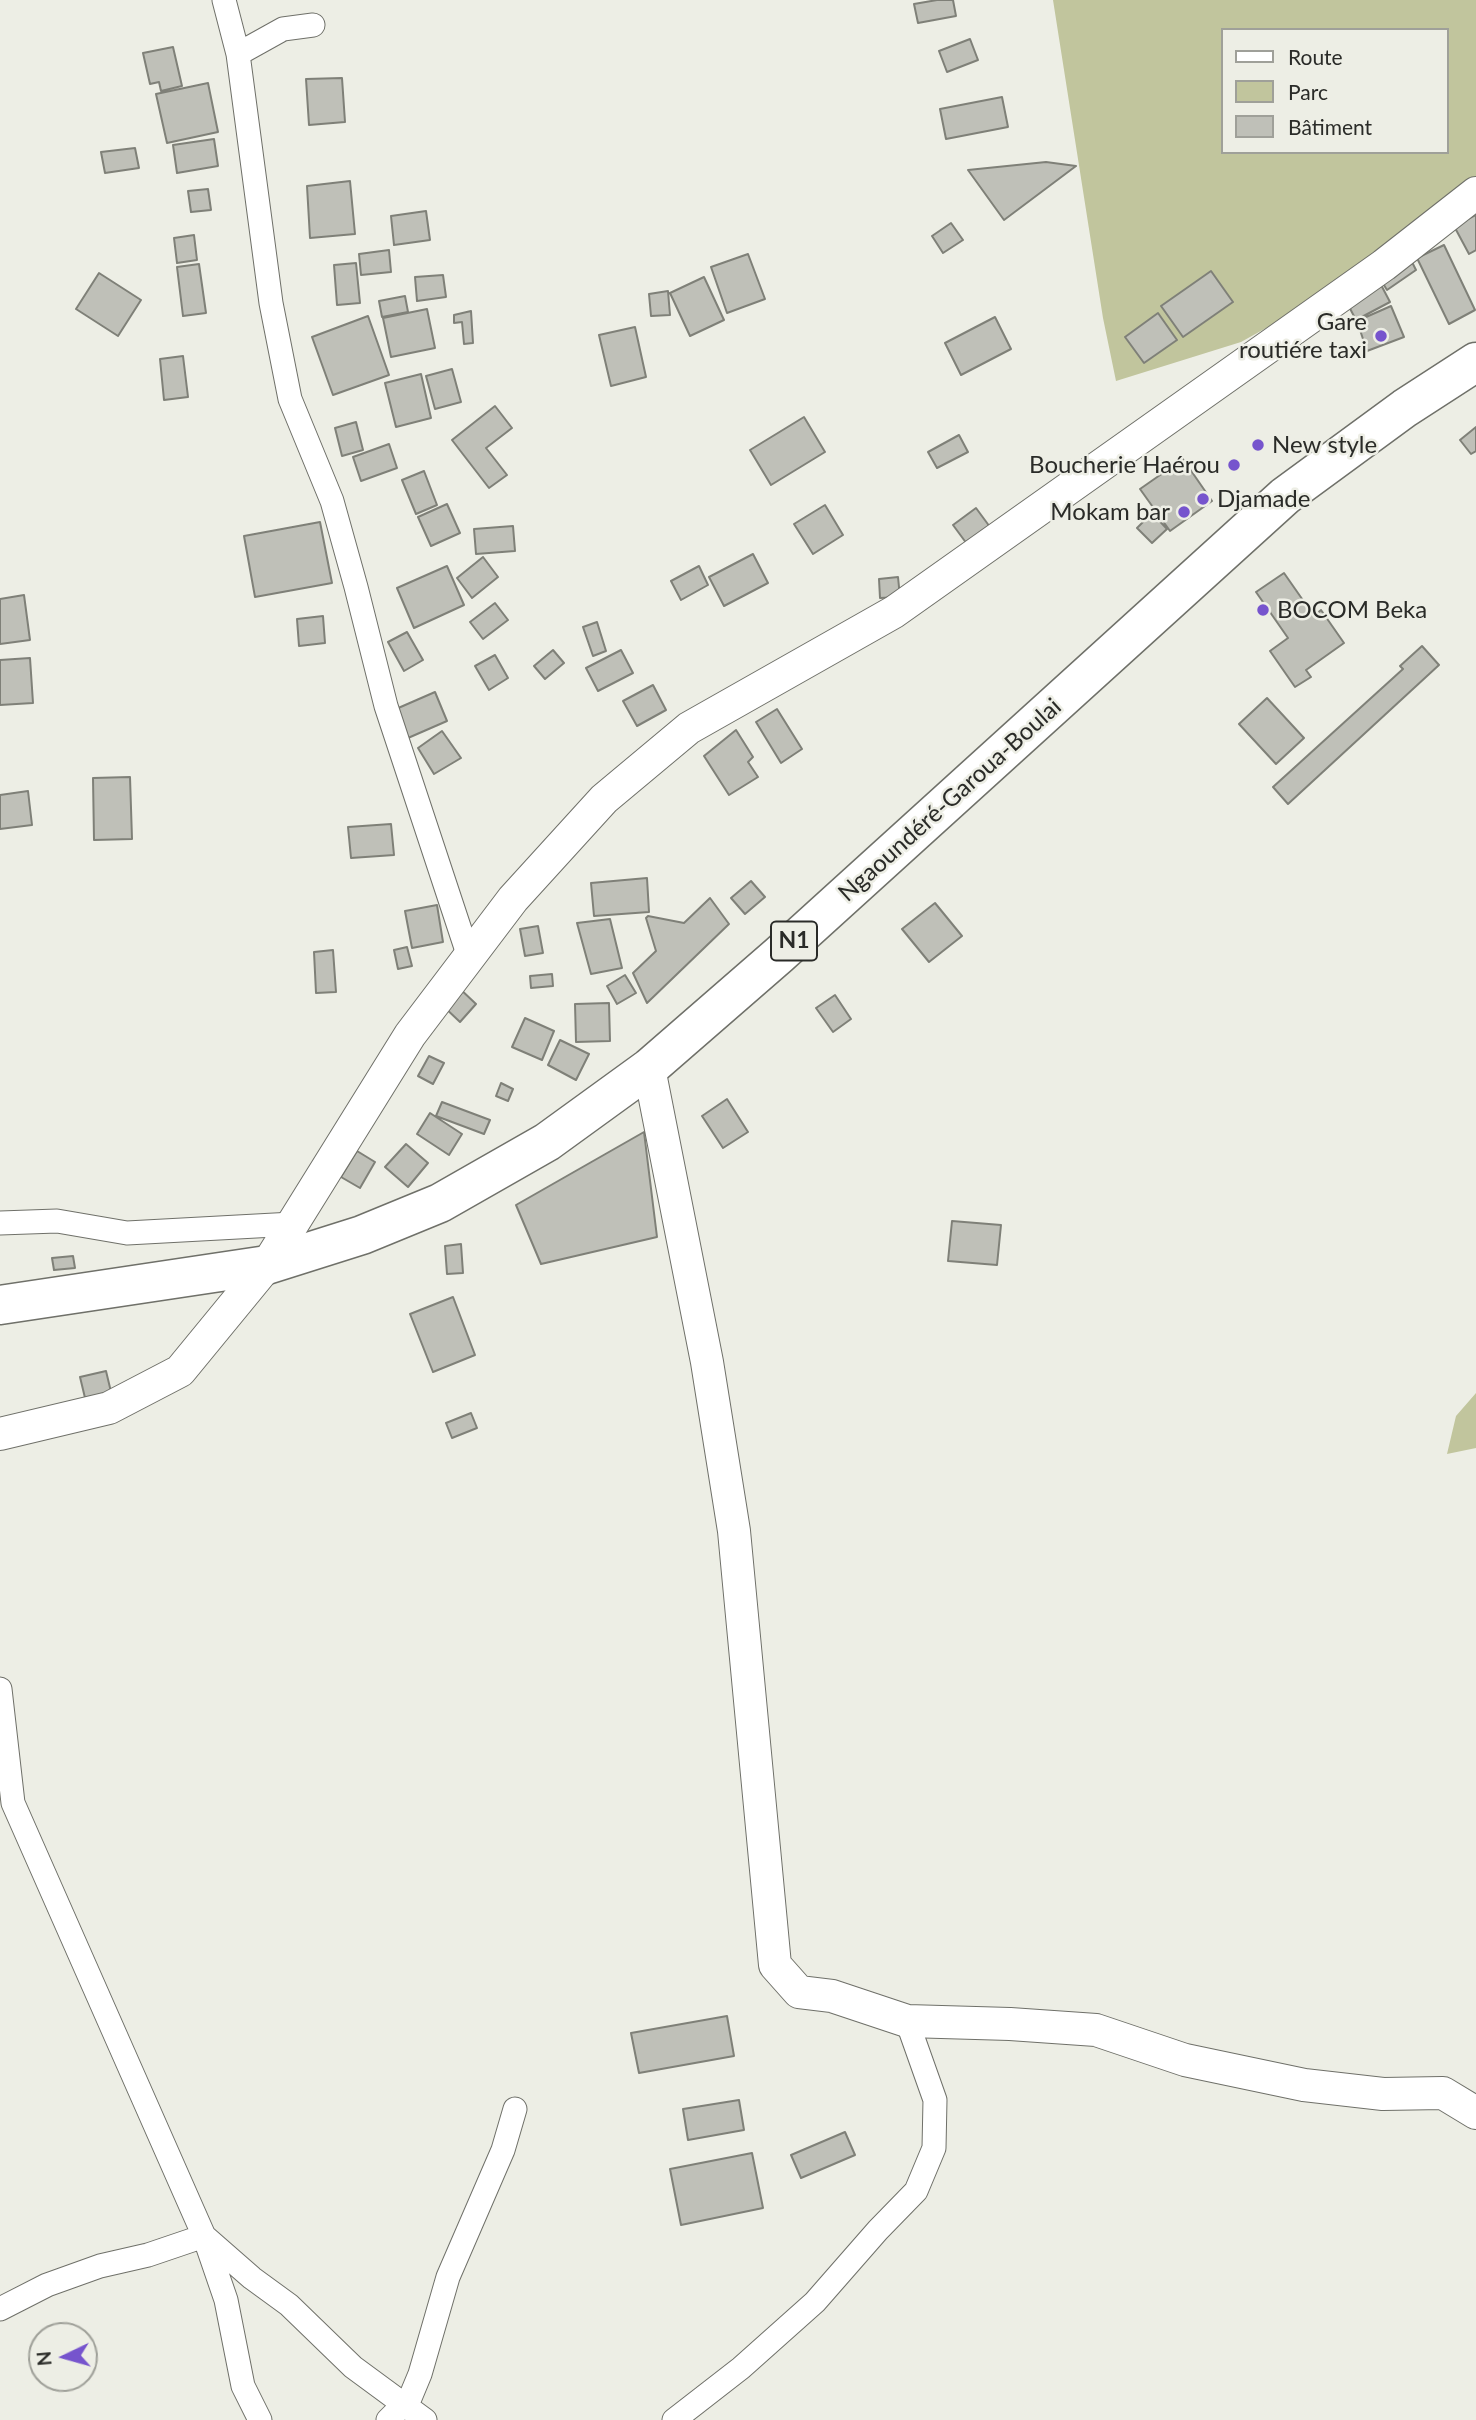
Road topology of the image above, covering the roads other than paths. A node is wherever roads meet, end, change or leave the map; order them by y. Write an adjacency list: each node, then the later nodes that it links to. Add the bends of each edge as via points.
1 (224, 0): 3 (street)
2 (313, 25): 3 (street, via 283,29)
3 (238, 54): 6 (street, via 271,303 290,399 332,502 386,706)
4 (1476, 193): 6 (street, via 1384,265 894,612 689,728 604,799 513,899)
5 (1476, 362): 7 (highway, Ngaoundéré-Garoua-Boulai / N1, via 1285,496)
6 (469, 957): 9 (street, via 410,1035)
7 (649, 1068): 10 (highway, Ngaoundéré-Garoua-Boulai / N1, via 547,1142 440,1202 362,1235); 14 (street, via 734,1531 775,1965 799,1992 832,1996)
8 (0, 1223): 9 (street, via 57,1221 127,1233)
9 (293, 1224): 10 (street)
10 (267, 1265): 11 (highway, Ngaoundéré-Garoua-Boulai / N1); 12 (street, via 180,1371 109,1408)
11 (0, 1305)
12 (0, 1434)
13 (0, 1689): 17 (street, via 13,1803)
14 (907, 2021): 16 (street, via 1096,2030 1185,2060 1304,2085 1383,2094 1443,2093); 22 (street, via 935,2100 934,2148 916,2191 815,2302)
15 (515, 2109): 19 (street, via 503,2150 445,2285 421,2374 410,2398)
16 (1476, 2113)
17 (204, 2236): 18 (street, via 58,2281); 19 (street, via 289,2305); 20 (street, via 226,2300 243,2386)
18 (0, 2309)
19 (395, 2412): 21 (street)
20 (260, 2420)
21 (425, 2420)
22 (674, 2420)

